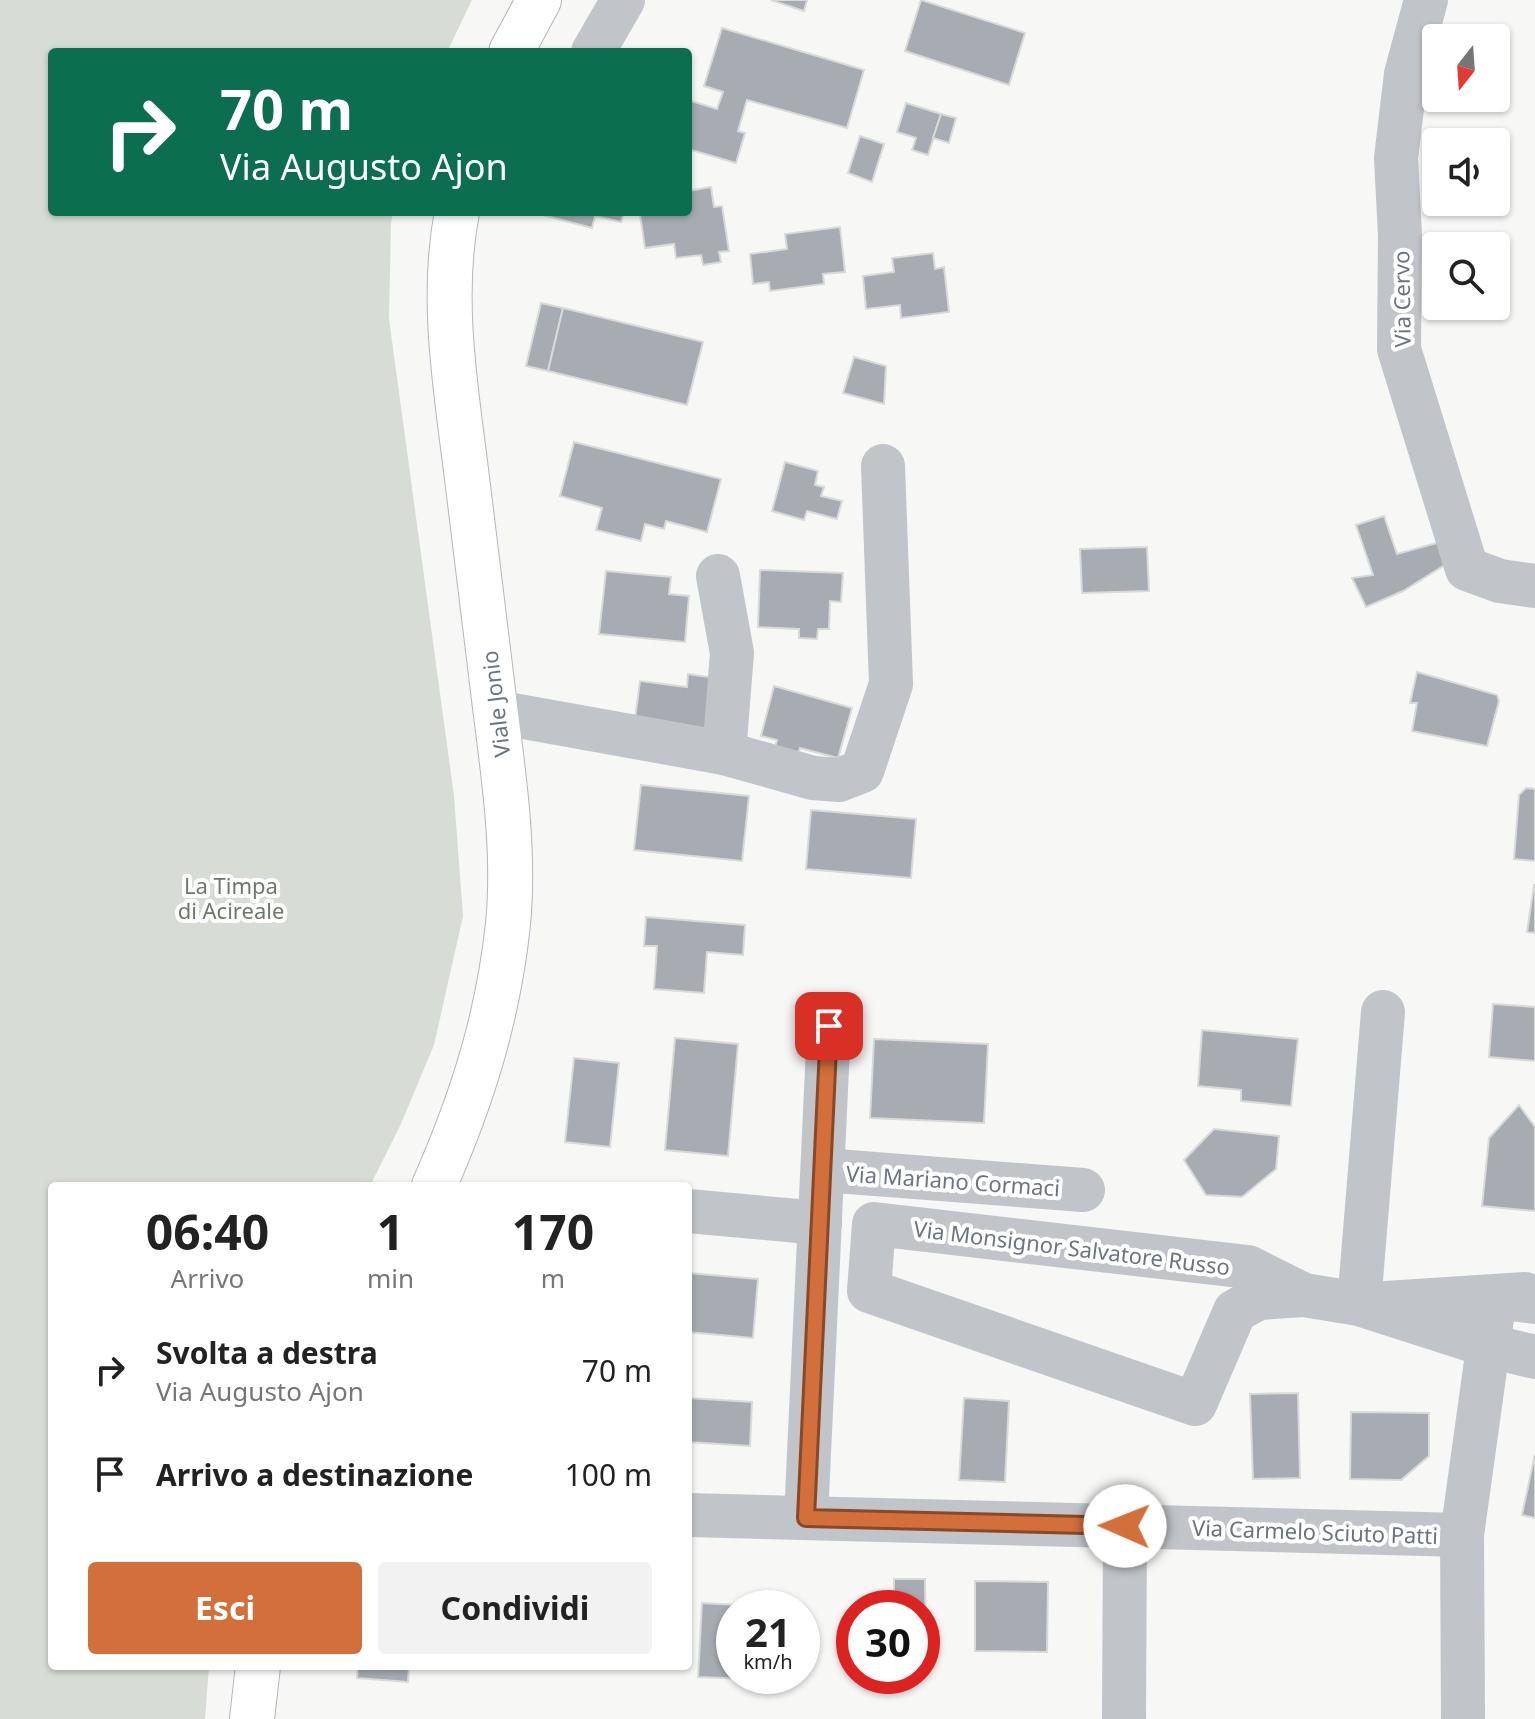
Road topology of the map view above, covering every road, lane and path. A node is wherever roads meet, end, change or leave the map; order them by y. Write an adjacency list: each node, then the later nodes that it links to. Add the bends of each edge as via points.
1 (539, 0): 4 (main road)
2 (623, 0): 5 (street)
3 (1426, 0): 9 (street, Via Cervo, via 1406,74 1396,158 1399,349 1467,569)
4 (513, 48)
5 (595, 48)
6 (456, 216): 10 (main road, Viale Jonio, via 448,293 453,364)
7 (883, 466): 11 (street, via 891,684 862,771 839,780 813,778)
8 (718, 576): 11 (street, via 732,653)
9 (1535, 586)
10 (496, 712): 11 (street); 15 (main road, Viale Jonio, via 510,850 508,922 498,999 480,1072)
11 (724, 753)
12 (1383, 1012): 21 (street)
13 (829, 1026): 14 (street)
14 (823, 1170): 16 (street, Via Mariano Cormaci); 18 (street)
15 (436, 1182)
16 (1083, 1190)
17 (692, 1211): 18 (street)
18 (820, 1223): 25 (street)
19 (1304, 1295): 19 (street, Via Monsignor Salvatore Russo, via 1259,1298 1235,1311 1195,1404 869,1291 874,1224 1248,1267); 21 (street, Via Monsignor Salvatore Russo)
20 (1522, 1297): 21 (street); 22 (street, Via Carmelo Sciuto Patti)
21 (1359, 1304): 22 (street)
22 (1490, 1346): 23 (street); 27 (street, Via Carmelo Sciuto Patti)
23 (1535, 1357)
24 (692, 1515): 25 (street, Via Carmelo Sciuto Patti)
25 (806, 1518): 26 (street, Via Carmelo Sciuto Patti)
26 (1125, 1526): 27 (street, Via Carmelo Sciuto Patti); 30 (street)
27 (1462, 1535): 31 (street, Via Carmelo Sciuto Patti)
28 (258, 1670): 29 (main road)
29 (252, 1719)
30 (1124, 1719)
31 (1463, 1719)

